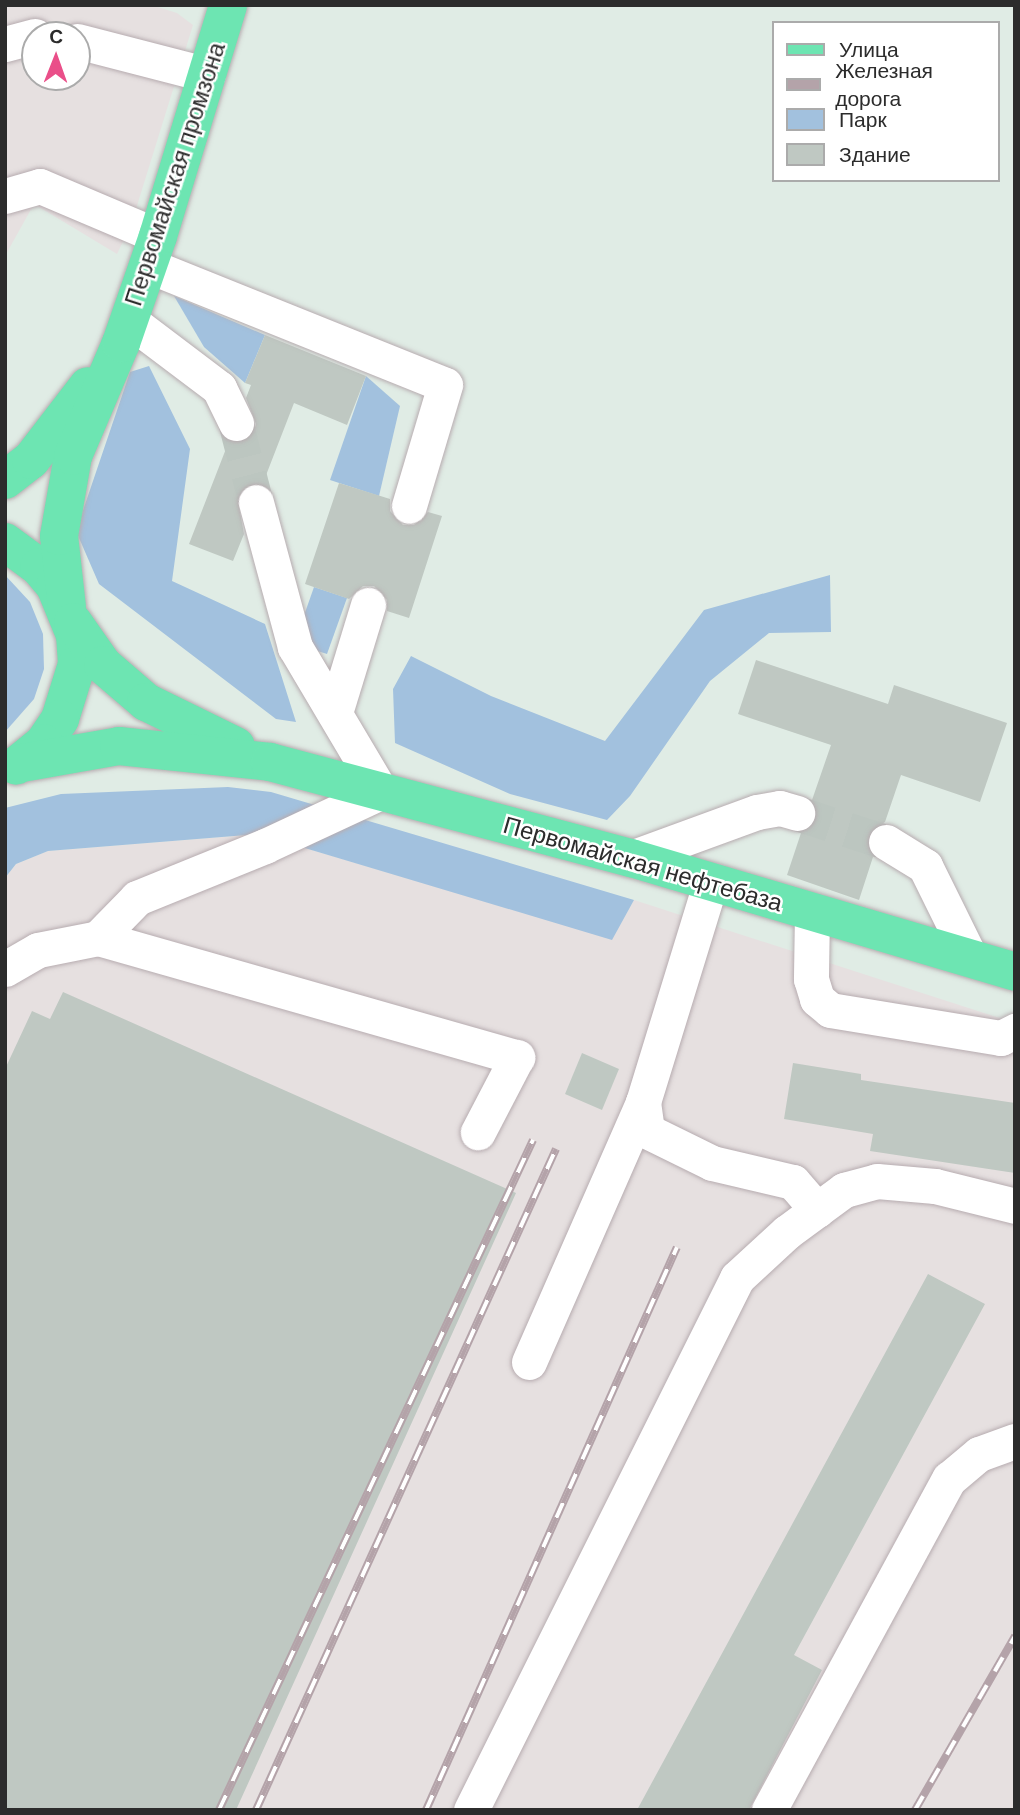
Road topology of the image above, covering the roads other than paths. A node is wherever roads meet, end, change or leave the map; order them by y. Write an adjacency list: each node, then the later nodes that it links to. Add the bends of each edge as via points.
1 (228, 5): 3 (main road, Первомайская промзона)
2 (91, 45): 3 (lane)
3 (208, 75): 5 (main road, Первомайская промзона)
4 (5, 196): 5 (lane, via 40,186)
5 (153, 250): 6 (main road, Первомайская промзона); 10 (lane, via 445,385)
6 (125, 331): 7 (lane, via 219,388); 8 (main road, via 31,460); 13 (main road, via 73,456 59,536)
7 (236, 423)
8 (5, 480)
9 (256, 502): 14 (lane, via 295,647)
10 (409, 506)
11 (5, 542): 13 (main road, via 39,566)
12 (368, 605): 14 (lane)
13 (68, 612): 15 (main road, via 103,665 146,702); 16 (main road, via 77,664 72,693 44,743)
14 (335, 713): 17 (lane)
15 (270, 762): 16 (main road, via 119,746); 17 (main road, Первомайская нефтебаза)
16 (13, 767)
17 (381, 792): 20 (main road, Первомайская нефтебаза); 23 (lane, via 137,898)
18 (797, 813): 20 (lane, via 780,808 757,812)
19 (886, 842): 24 (lane, via 925,866)
20 (631, 858): 21 (main road, Первомайская нефтебаза)
21 (711, 881): 22 (main road, Первомайская нефтебаза); 28 (lane)
22 (812, 912): 24 (main road, Первомайская нефтебаза); 27 (lane, via 811,979 817,999 830,1010 1001,1038)
23 (98, 938): 25 (lane, via 38,950); 29 (lane, via 517,1057)
24 (970, 957): 26 (main road, Первомайская нефтебаза)
25 (5, 969)
26 (1015, 972)
27 (1015, 1031)
28 (643, 1102): 31 (lane, via 648,1131 712,1163 793,1182); 32 (lane)
29 (478, 1132)
30 (1015, 1206): 31 (lane, via 935,1186 877,1181 844,1190)
31 (817, 1210): 34 (lane, via 737,1278)
32 (529, 1362)
33 (1015, 1441): 35 (lane, via 979,1454 948,1479)
34 (471, 1810)
35 (769, 1810)

